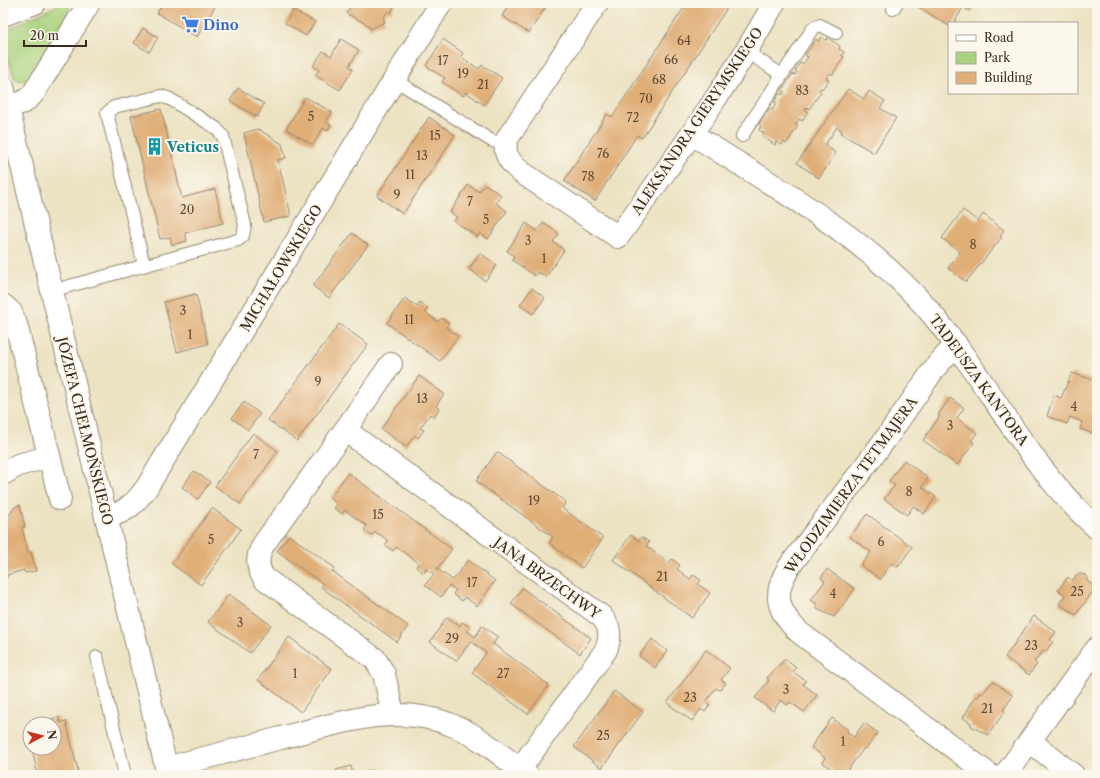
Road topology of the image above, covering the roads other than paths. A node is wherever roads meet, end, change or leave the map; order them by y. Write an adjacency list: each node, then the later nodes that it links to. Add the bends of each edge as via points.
1 (35, 3): 6 (street)
2 (89, 3): 11 (street, via 33,94 24,102)
3 (441, 3): 10 (street, MICHAŁOWSKIEGO)
4 (597, 3): 14 (street)
5 (774, 3): 8 (street, ALEKSANDRA GIERYMSKIEGO)
6 (3, 15)
7 (836, 33): 9 (lane, via 820,25 813,28)
8 (746, 52): 9 (lane); 12 (street, ALEKSANDRA GIERYMSKIEGO)
9 (782, 75): 13 (lane)
10 (395, 80): 14 (lane, via 492,141); 24 (street, MICHAŁOWSKIEGO, via 147,487 124,512)
11 (5, 97): 16 (street, JÓZEFA CHEŁMOŃSKIEGO)
12 (692, 134): 14 (street, ALEKSANDRA GIERYMSKIEGO, via 618,237 515,167 506,153); 18 (street, TADEUSZA KANTORA, via 842,232 884,267 923,305)
13 (742, 136)
14 (505, 144)
15 (144, 265): 15 (lane, via 107,113 114,107 161,96 216,128 223,136 245,229 243,236 238,240); 16 (lane)
16 (51, 291): 24 (street, JÓZEFA CHEŁMOŃSKIEGO)
17 (3, 306): 21 (street, via 11,312 16,324)
18 (956, 344): 25 (street, TADEUSZA KANTORA, via 1052,483); 33 (street, WŁODZIMIERZA TETMAJERA, via 934,368 887,437 789,568 779,585 778,596 784,616 800,633)
19 (391, 364): 20 (street)
20 (345, 430): 28 (street, via 263,545 258,557 260,573 375,659 384,674); 31 (street, JANA BRZECHWY, via 596,612 606,622 610,635 606,650)
21 (48, 457): 22 (street, via 18,465); 23 (street)
22 (3, 474)
23 (60, 500)
24 (106, 518): 30 (street, JÓZEFA CHEŁMOŃSKIEGO)
25 (1097, 528)
26 (1097, 648): 29 (street)
27 (97, 657): 32 (lane)
28 (393, 714): 30 (street, JANA BRZECHWY, via 337,724); 31 (street, JANA BRZECHWY, via 449,723 473,735)
29 (1031, 742): 34 (street); 35 (street)
30 (167, 772)
31 (524, 772)
32 (125, 775)
33 (990, 775)
34 (1005, 775)
35 (1073, 775)

